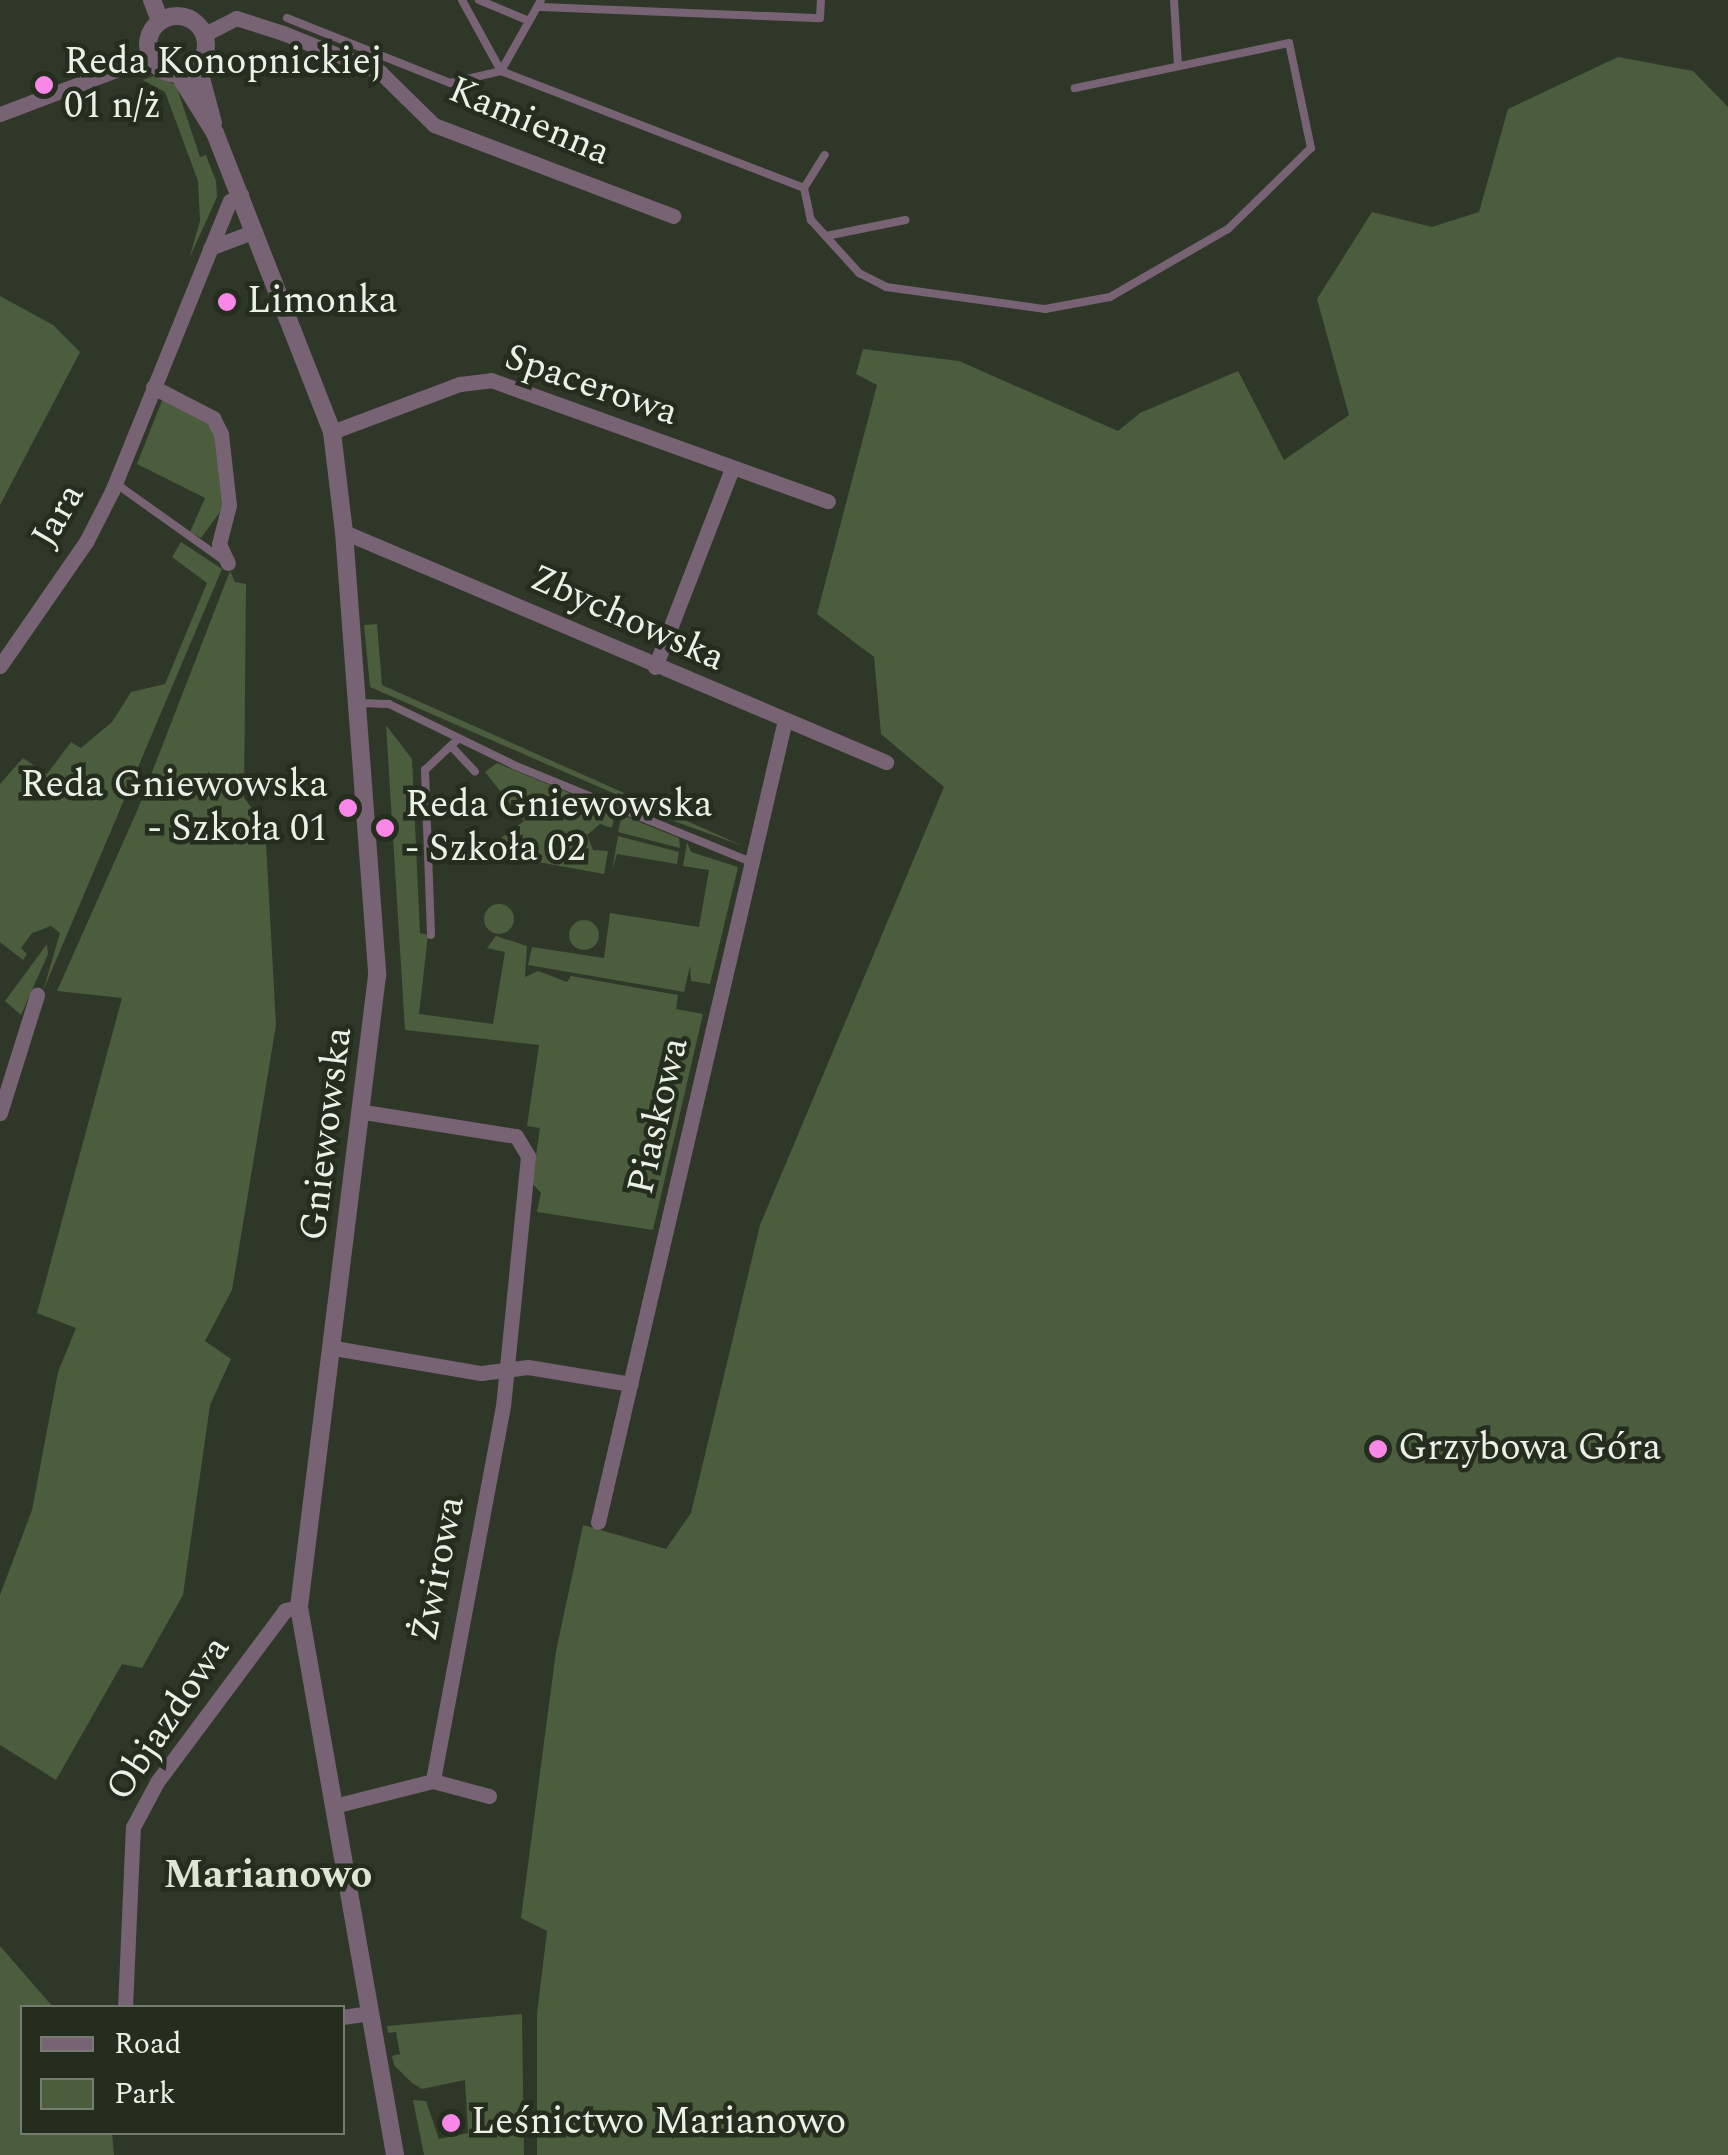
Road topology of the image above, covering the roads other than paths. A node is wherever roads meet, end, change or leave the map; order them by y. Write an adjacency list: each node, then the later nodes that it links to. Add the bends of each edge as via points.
1 (152, 0): 10 (street)
2 (462, 0): 15 (lane)
3 (479, 0): 9 (lane)
4 (822, 0): 6 (lane, via 820,18)
5 (1174, 0): 13 (lane)
6 (541, 4): 9 (lane)
7 (177, 8): 10 (street); 11 (street)
8 (287, 18): 15 (lane, via 450,84)
9 (529, 21): 15 (lane)
10 (160, 22): 12 (street, via 148,38)
11 (204, 34): 14 (street); 23 (street, Kamienna, via 236,18 283,33 380,72 434,125)
12 (150, 58): 16 (street); 18 (street)
13 (1178, 66): 17 (lane); 26 (lane, via 1289,43 1311,148 1228,229 1110,297 1045,309 886,287 859,273)
14 (198, 67): 16 (street); 19 (street, Gniewowska)
15 (501, 71): 21 (lane)
16 (179, 75): 19 (street, Gniewowska)
17 (1074, 88)
18 (0, 114)
19 (214, 133): 22 (street, Gniewowska)
20 (825, 155): 21 (lane)
21 (804, 188): 26 (lane, via 812,220)
22 (241, 195): 25 (street, Gniewowska); 27 (street, Jara, via 230,201)
23 (673, 216)
24 (904, 220): 26 (lane)
25 (254, 231): 27 (street); 29 (street, Gniewowska)
26 (826, 236)
27 (210, 248): 28 (street, Jara)
28 (153, 387): 31 (street, Jara); 34 (street, via 213,418 221,434 229,504 219,544)
29 (332, 432): 30 (street, Spacerowa, via 460,384 490,380); 33 (street, Gniewowska)
30 (731, 471): 32 (street, Spacerowa, via 750,470); 36 (street)
31 (116, 484): 34 (lane); 35 (street, Jara, via 86,542)
32 (828, 501)
33 (344, 532): 36 (street, Zbychowska); 37 (street, Gniewowska)
34 (228, 563)
35 (0, 666)
36 (656, 666): 38 (street, Zbychowska)
37 (355, 703): 39 (lane, via 389,704); 45 (street, Gniewowska, via 377,976)
38 (784, 724): 40 (street, Zbychowska); 42 (street, Piaskowa)
39 (454, 743): 41 (lane); 42 (lane); 43 (lane, via 425,770)
40 (886, 762)
41 (474, 772)
42 (751, 862): 49 (street, Piaskowa)
43 (430, 935)
44 (37, 995): 46 (street)
45 (364, 1112): 47 (street, Gniewowska); 48 (street, Żwirowa, via 516,1136 525,1144 522,1240)
46 (0, 1113)
47 (334, 1348): 48 (street, via 481,1373); 51 (street, Gniewowska)
48 (506, 1369): 49 (street, via 528,1366); 52 (street, Żwirowa)
49 (631, 1384): 50 (street, Piaskowa)
50 (598, 1522)
51 (299, 1608): 54 (street, Gniewowska); 55 (street, Objazdowa, via 284,1610 157,1782 133,1827)
52 (433, 1781): 53 (street); 54 (street)
53 (489, 1796)
54 (334, 1806): 56 (street, Gniewowska)
55 (125, 2005)
56 (369, 2013): 57 (street); 58 (street, Gniewowska)
57 (345, 2017)
58 (394, 2155)

